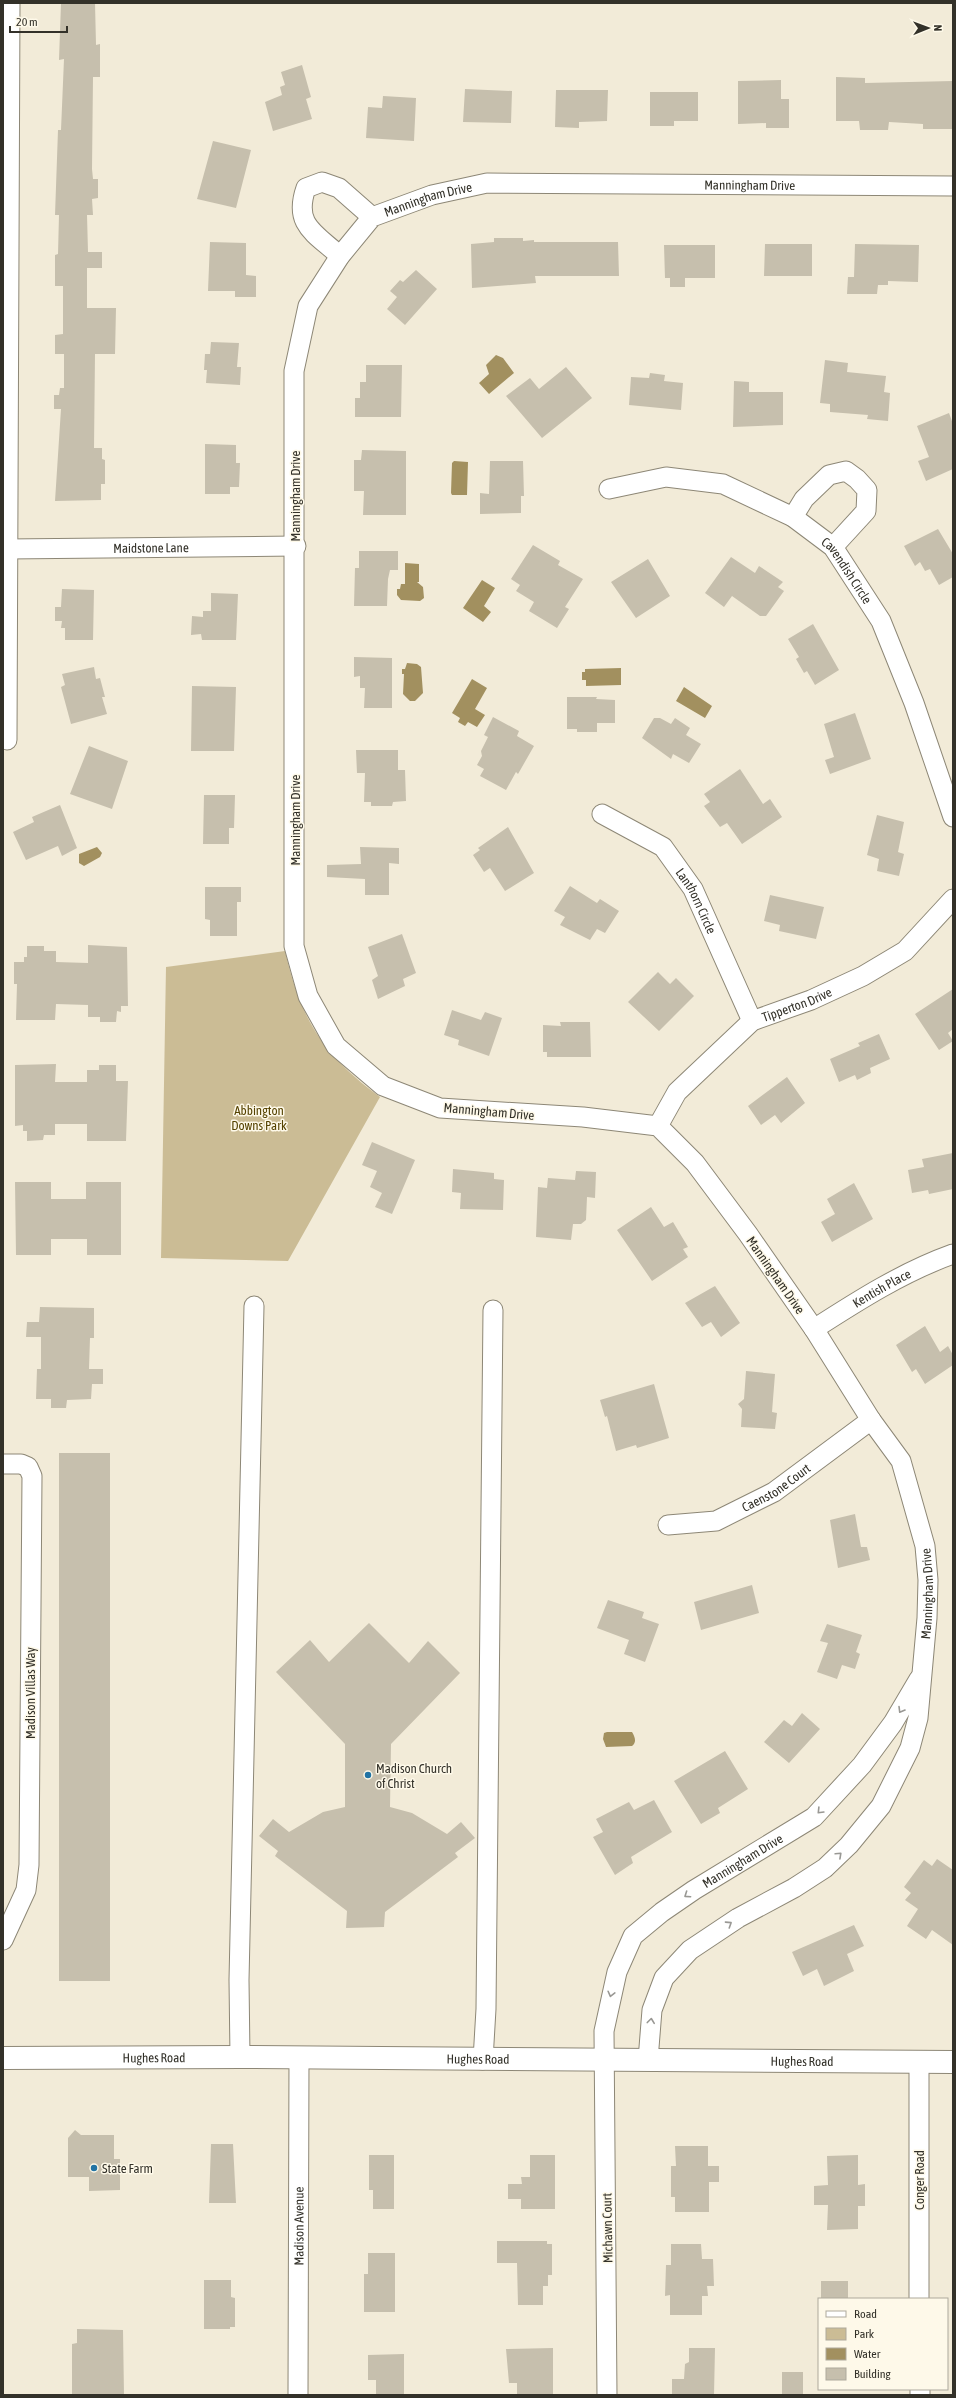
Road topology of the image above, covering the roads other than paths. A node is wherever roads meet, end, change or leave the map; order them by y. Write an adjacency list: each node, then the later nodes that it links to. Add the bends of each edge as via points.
1 (10, 3): 9 (street)
2 (953, 186): 3 (street, Manningham Drive, via 487,183 432,195)
3 (372, 217): 4 (street, Manningham Drive); 4 (street, via 339,188 322,182 306,188 300,203 304,222)
4 (340, 256): 7 (street, Manningham Drive, via 308,306 294,371)
5 (609, 489): 6 (street, Cavendish Circle, via 666,477 724,484)
6 (793, 517): 8 (street, Cavendish Circle); 8 (street, via 804,499 829,475 846,471 857,479 867,490 866,511)
7 (296, 546): 9 (street, Maidstone Lane); 15 (street, Manningham Drive, via 294,946 308,996 336,1046 383,1086 440,1108 583,1117)
8 (833, 547): 12 (street, Cavendish Circle, via 881,621 914,703)
9 (7, 549): 10 (street)
10 (7, 740)
11 (602, 814): 14 (street, Lanthorn Circle, via 663,847 693,889)
12 (953, 817)
13 (953, 900): 14 (street, Tipperton Drive, via 905,951 863,976 811,1000)
14 (752, 1021): 15 (street, Tipperton Drive, via 677,1092)
15 (658, 1126): 19 (street, Manningham Drive, via 695,1163)
16 (953, 1254): 19 (street, Kentish Place, via 922,1265 884,1285)
17 (254, 1306): 25 (street, via 239,1964)
18 (493, 1310): 28 (street, via 487,2002)
19 (814, 1329): 20 (street, Manningham Drive)
20 (871, 1420): 22 (street, Caenstone Court, via 774,1492 716,1521); 23 (street, Manningham Drive, via 901,1461 925,1546 928,1580 927,1618)
21 (3, 1464): 24 (street, Madison Villas Way, via 21,1464 28,1468 32,1476 29,1865 26,1890)
22 (668, 1525)
23 (921, 1676): 29 (street, Manningham Drive, one-way to 29, via 893,1723 862,1765 814,1817 694,1890 662,1912 634,1936 617,1972 609,2003 604,2031); 30 (street, Manningham Drive, one-way to 23, via 652,2010 664,1978 690,1950 738,1918 825,1868 849,1845 882,1806 910,1748 918,1718)
24 (3, 1940)
25 (240, 2057): 26 (main road, Hughes Road); 27 (main road, Hughes Road)
26 (299, 2057): 28 (main road, Hughes Road); 34 (street, Madison Avenue)
27 (3, 2058)
28 (483, 2060): 29 (main road, Hughes Road)
29 (604, 2060): 30 (main road, Hughes Road); 35 (street, Michawn Court)
30 (648, 2060): 31 (main road, Hughes Road)
31 (919, 2062): 32 (main road, Hughes Road); 33 (street, Conger Road)
32 (953, 2062)
33 (920, 2298)
34 (298, 2395)
35 (607, 2395)

